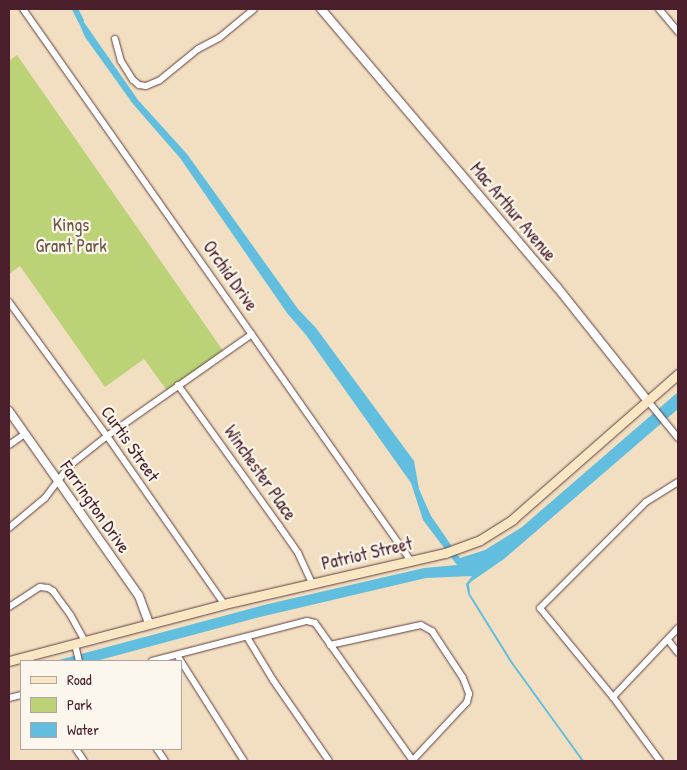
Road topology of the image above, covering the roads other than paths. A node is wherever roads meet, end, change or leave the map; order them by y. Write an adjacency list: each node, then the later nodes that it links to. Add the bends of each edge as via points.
1 (24, 9): 8 (street, Orchid Drive)
2 (254, 9): 6 (street, via 219,38 198,49 160,80 146,86 133,80 121,60)
3 (321, 9): 11 (street, Mac Arthur Avenue, via 557,287)
4 (659, 9): 5 (street)
5 (678, 32)
6 (115, 39)
7 (9, 302): 14 (street, Curtis Street)
8 (252, 334): 10 (street); 20 (street, Orchid Drive)
9 (678, 374): 11 (main road, Patriot Street)
10 (178, 385): 14 (street); 21 (street, Winchester Place, via 280,527)
11 (648, 400): 15 (street, Mac Arthur Avenue); 20 (main road, Patriot Street, via 514,519 480,540)
12 (9, 411): 13 (street, Farrington Drive)
13 (25, 434): 16 (street); 17 (street, Farrington Drive)
14 (107, 436): 17 (street, via 68,467); 22 (street, Curtis Street)
15 (678, 438)
16 (9, 445)
17 (58, 480): 19 (street, via 45,498); 24 (street, Farrington Drive, via 138,596)
18 (678, 482): 38 (street, via 646,502 540,608)
19 (9, 528)
20 (411, 561): 21 (main road, Patriot Street)
21 (312, 583): 22 (main road, Patriot Street)
22 (224, 604): 24 (main road, Patriot Street)
23 (9, 607): 28 (street, via 40,587 48,588)
24 (149, 624): 28 (main road, Patriot Street)
25 (678, 628): 27 (street)
26 (247, 638): 29 (street, via 307,621 315,623); 32 (street); 44 (street)
27 (668, 640): 31 (street); 38 (street)
28 (86, 641): 30 (main road, Patriot Street)
29 (330, 645): 45 (street); 45 (street, via 421,625 432,631 470,694 467,702)
30 (75, 646): 33 (street); 36 (main road, Patriot Street)
31 (678, 654)
32 (177, 655): 34 (street); 35 (street)
33 (79, 660)
34 (156, 660)
35 (180, 660)
36 (9, 662)
37 (182, 663): 43 (street)
38 (613, 697): 46 (street)
39 (77, 750): 41 (street)
40 (158, 750): 42 (street)
41 (84, 761)
42 (164, 761)
43 (244, 761)
44 (329, 761)
45 (412, 761)
46 (660, 761)

